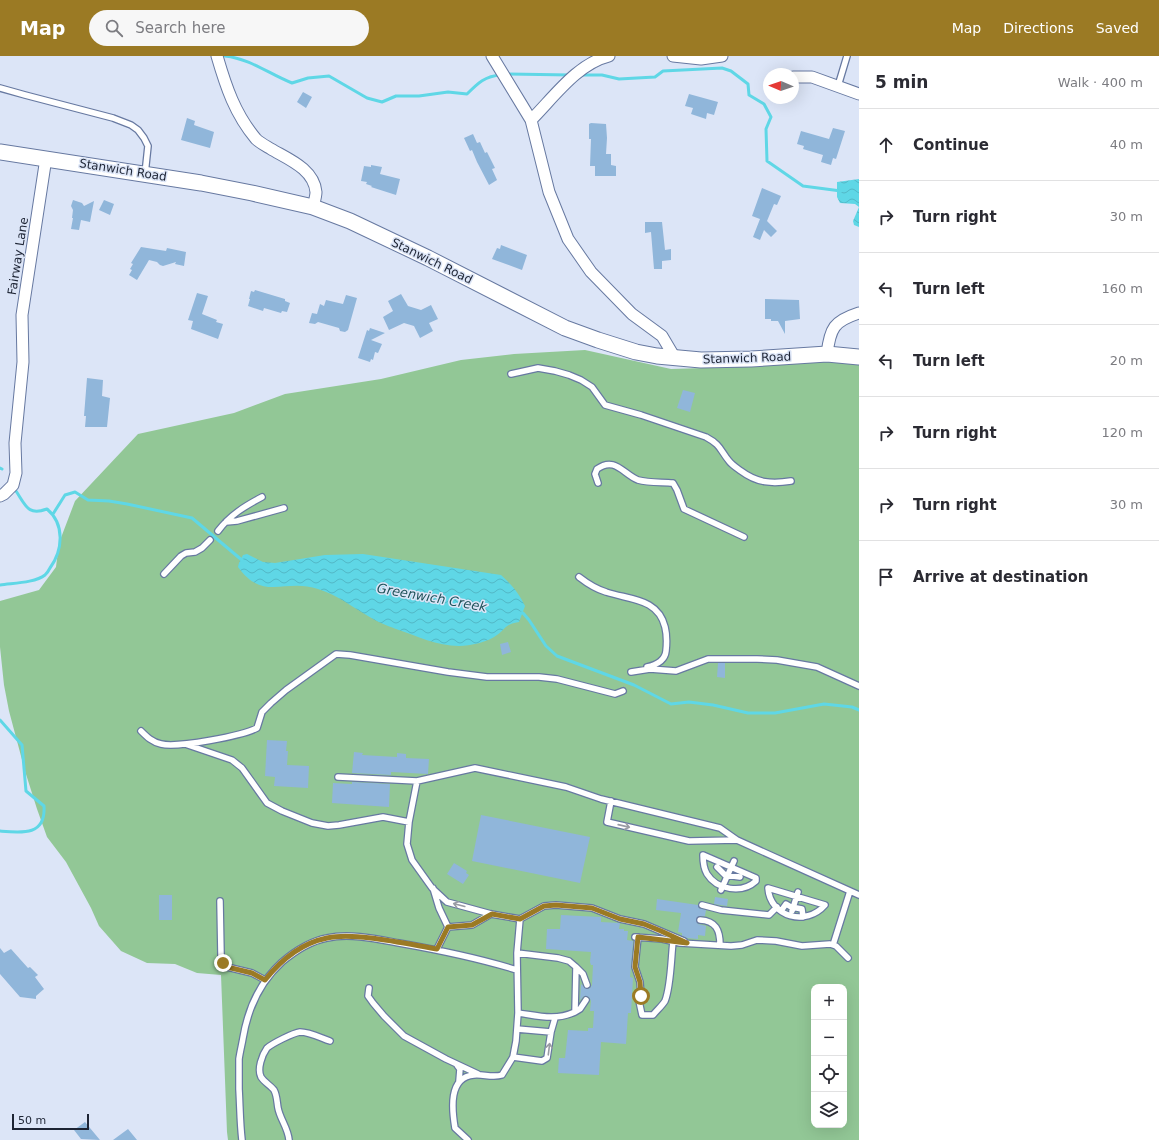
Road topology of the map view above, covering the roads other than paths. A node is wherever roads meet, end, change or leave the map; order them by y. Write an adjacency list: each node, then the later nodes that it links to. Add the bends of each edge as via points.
1 (216, 56): 15 (street, via 227,91 242,122 257,141 295,163 313,180 316,193)
2 (492, 56): 11 (street)
3 (609, 56): 11 (street, via 586,67)
4 (673, 56): 5 (street, via 701,59)
5 (722, 56)
6 (847, 56): 8 (lane)
7 (799, 77): 8 (street, via 812,77)
8 (838, 86): 10 (street)
9 (0, 88): 14 (lane, via 131,125 138,130 148,146)
10 (859, 94)
11 (531, 120): 19 (street, via 549,192 568,239 591,272 632,314 662,336)
12 (0, 152): 13 (street, Stanwich Road)
13 (46, 158): 14 (street, Stanwich Road); 23 (street, Fairway Lane, via 22,315 23,362 15,443 16,473 13,485)
14 (145, 174): 15 (street, Stanwich Road)
15 (313, 207): 19 (street, Stanwich Road, via 350,221 428,258 572,331 626,350)
16 (859, 313): 17 (street, via 840,320 829,336)
17 (827, 354): 18 (street, Stanwich Road); 19 (street, Stanwich Road, via 719,360)
18 (859, 357)
19 (675, 358)
20 (511, 374): 21 (lane, via 538,368 569,375 592,387 605,405 714,441 730,463 757,481 777,484)
21 (791, 481)
22 (598, 483): 28 (lane, via 595,474 597,469 606,464 619,467 639,480 673,483 684,510)
23 (0, 496)
24 (262, 498): 26 (lane, via 244,507)
25 (284, 508): 26 (lane, via 237,522)
26 (226, 522): 27 (lane)
27 (218, 531)
28 (744, 537)
29 (210, 540): 30 (lane, via 195,552 180,556)
30 (164, 574)
31 (580, 577): 32 (lane, via 595,588 649,604 660,613 666,633 666,654 661,662 631,672 650,669 676,671 708,659 757,659 817,667)
32 (859, 686)
33 (623, 691): 35 (lane, via 615,694 557,679 487,677 336,654 271,703 262,712 257,728 248,733)
34 (141, 731): 35 (lane, via 152,742 162,745)
35 (185, 744): 39 (lane, via 232,760 242,768 267,803 312,823 328,826 383,817)
36 (338, 776): 37 (lane)
37 (417, 781): 38 (lane, via 475,768 566,787); 39 (lane)
38 (612, 801): 40 (lane, via 720,828); 40 (lane, one-way to 40, via 607,822 689,841)
39 (409, 822): 46 (lane, via 407,844 412,860)
40 (737, 840): 48 (lane)
41 (734, 861): 43 (lane)
42 (717, 867): 44 (lane)
43 (731, 867): 44 (lane); 47 (lane, via 756,878 754,883 735,889); 47 (lane, via 703,855 707,873)
44 (727, 875): 45 (lane); 47 (lane)
45 (740, 877)
46 (432, 888): 54 (lane, one-way to 46, via 447,902); 58 (lane, via 438,908)
47 (722, 888)
48 (850, 891): 50 (lane); 61 (lane)
49 (797, 894): 53 (lane); 55 (lane, via 768,888 769,895); 55 (lane, via 825,905 817,913)
50 (859, 895)
51 (220, 901): 68 (lane, via 223,963 227,967 252,973)
52 (702, 905): 55 (lane, via 721,910 769,915)
53 (793, 908): 55 (lane); 55 (lane, via 786,904); 55 (lane, via 802,909)
54 (492, 914): 56 (lane); 58 (lane, via 472,925)
55 (789, 914)
56 (520, 919): 60 (lane, via 544,906 592,908 620,919 644,924); 64 (lane)
57 (700, 920): 62 (lane, via 710,921 715,925)
58 (448, 927): 63 (lane)
59 (673, 942): 59 (lane, via 665,999 653,1015 642,1015 639,1001 640,982 635,967 636,937); 60 (lane)
60 (687, 943): 62 (lane)
61 (833, 944): 62 (lane, via 802,946 757,940 737,946); 65 (lane)
62 (720, 945)
63 (437, 949): 67 (lane); 68 (lane, via 348,936 328,938 308,944 290,955)
64 (517, 953): 66 (lane, via 558,958 569,961); 67 (lane)
65 (848, 958)
66 (576, 967): 69 (lane, via 583,974); 72 (lane)
67 (517, 970): 73 (lane)
68 (265, 980): 83 (lane, via 246,1020 239,1057)
69 (587, 985)
70 (369, 988): 79 (lane, via 368,996 373,1003 404,1036)
71 (586, 1000): 72 (lane)
72 (575, 1012): 74 (lane)
73 (518, 1013): 74 (lane); 75 (lane)
74 (555, 1018): 76 (lane)
75 (517, 1029): 76 (lane); 78 (lane)
76 (551, 1032): 78 (lane, one-way to 76, via 542,1061 548,1058)
77 (330, 1041): 84 (lane, via 300,1032 274,1044 267,1049 262,1058 261,1078 276,1092 278,1110)
78 (513, 1056): 80 (lane, via 502,1075)
79 (455, 1064): 80 (lane); 81 (lane, via 460,1069)
80 (480, 1075): 81 (lane, via 472,1075)
81 (459, 1081): 82 (lane, via 453,1102)
82 (455, 1128): 85 (lane); 86 (lane)
83 (242, 1140)
84 (289, 1140)
85 (460, 1140)
86 (468, 1140)

